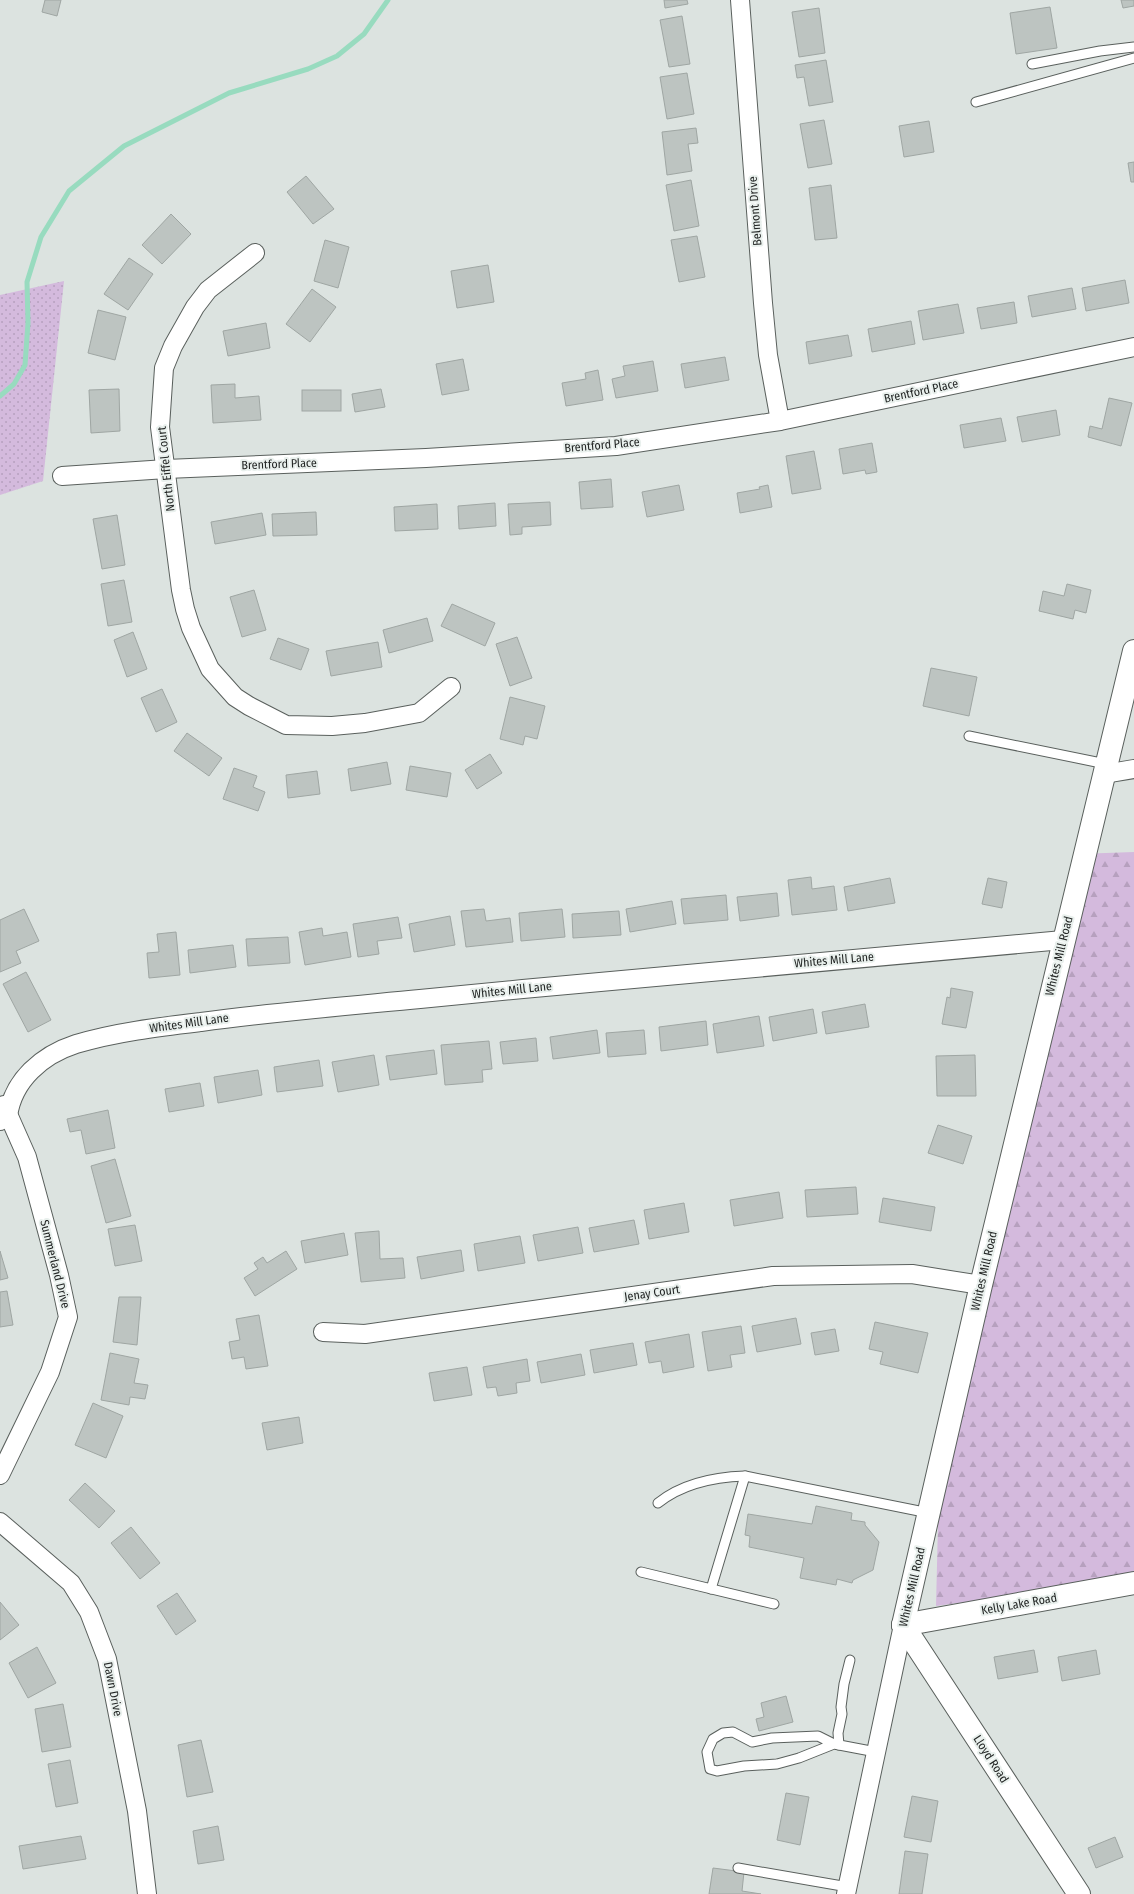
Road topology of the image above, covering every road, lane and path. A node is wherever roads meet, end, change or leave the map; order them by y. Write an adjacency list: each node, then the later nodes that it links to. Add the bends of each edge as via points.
1 (740, 0): 8 (street, Belmont Drive, via 763,303 768,355)
2 (1134, 47): 4 (lane)
3 (1134, 58): 5 (lane)
4 (1032, 64)
5 (976, 102)
6 (255, 253): 9 (street, North Eiffel Court, via 208,290 195,307 173,346 164,368 161,420)
7 (1134, 347): 8 (street, Brentford Place)
8 (780, 420): 9 (street, Brentford Place, via 616,446 426,458)
9 (166, 469): 10 (street, Brentford Place); 12 (street, North Eiffel Court, via 184,609 210,669 235,696 286,725 332,726 419,713)
10 (62, 476)
11 (1134, 652): 14 (street, Whites Mill Road)
12 (451, 687)
13 (970, 736): 14 (lane)
14 (1105, 769): 15 (street); 16 (street, Whites Mill Road)
15 (1134, 769)
16 (1063, 940): 18 (street, Whites Mill Lane, via 692,972 252,1015 143,1029 74,1045 37,1063 20,1083); 19 (street, Whites Mill Road)
17 (0, 1095): 18 (street, Summerland Drive)
18 (4, 1118): 21 (street, Summerland Drive, via 27,1158 68,1317 50,1372)
19 (981, 1285): 20 (street, Jenay Court, via 912,1274 773,1276 365,1334); 24 (street, Whites Mill Road)
20 (323, 1332)
21 (0, 1475)
22 (745, 1476): 23 (lane, via 699,1482 670,1493); 24 (lane); 28 (lane)
23 (658, 1503)
24 (929, 1513): 30 (street, Whites Mill Road)
25 (0, 1522): 36 (street, Dawn Drive, via 71,1583 89,1612 107,1658 136,1811)
26 (641, 1572): 28 (lane)
27 (1134, 1583): 30 (street, Kelly Lake Road)
28 (711, 1589): 29 (lane)
29 (774, 1604)
30 (903, 1625): 33 (street, Whites Mill Road); 37 (street, Lloyd Road)
31 (850, 1660): 32 (lane, via 844,1684)
32 (836, 1745): 32 (lane, via 777,1764 717,1771 710,1769 708,1752 713,1739 723,1733 733,1732 752,1742 772,1738 818,1736); 33 (lane)
33 (876, 1752): 35 (street, Whites Mill Road)
34 (738, 1868): 35 (lane)
35 (847, 1891)
36 (142, 1893)
37 (1079, 1894)

